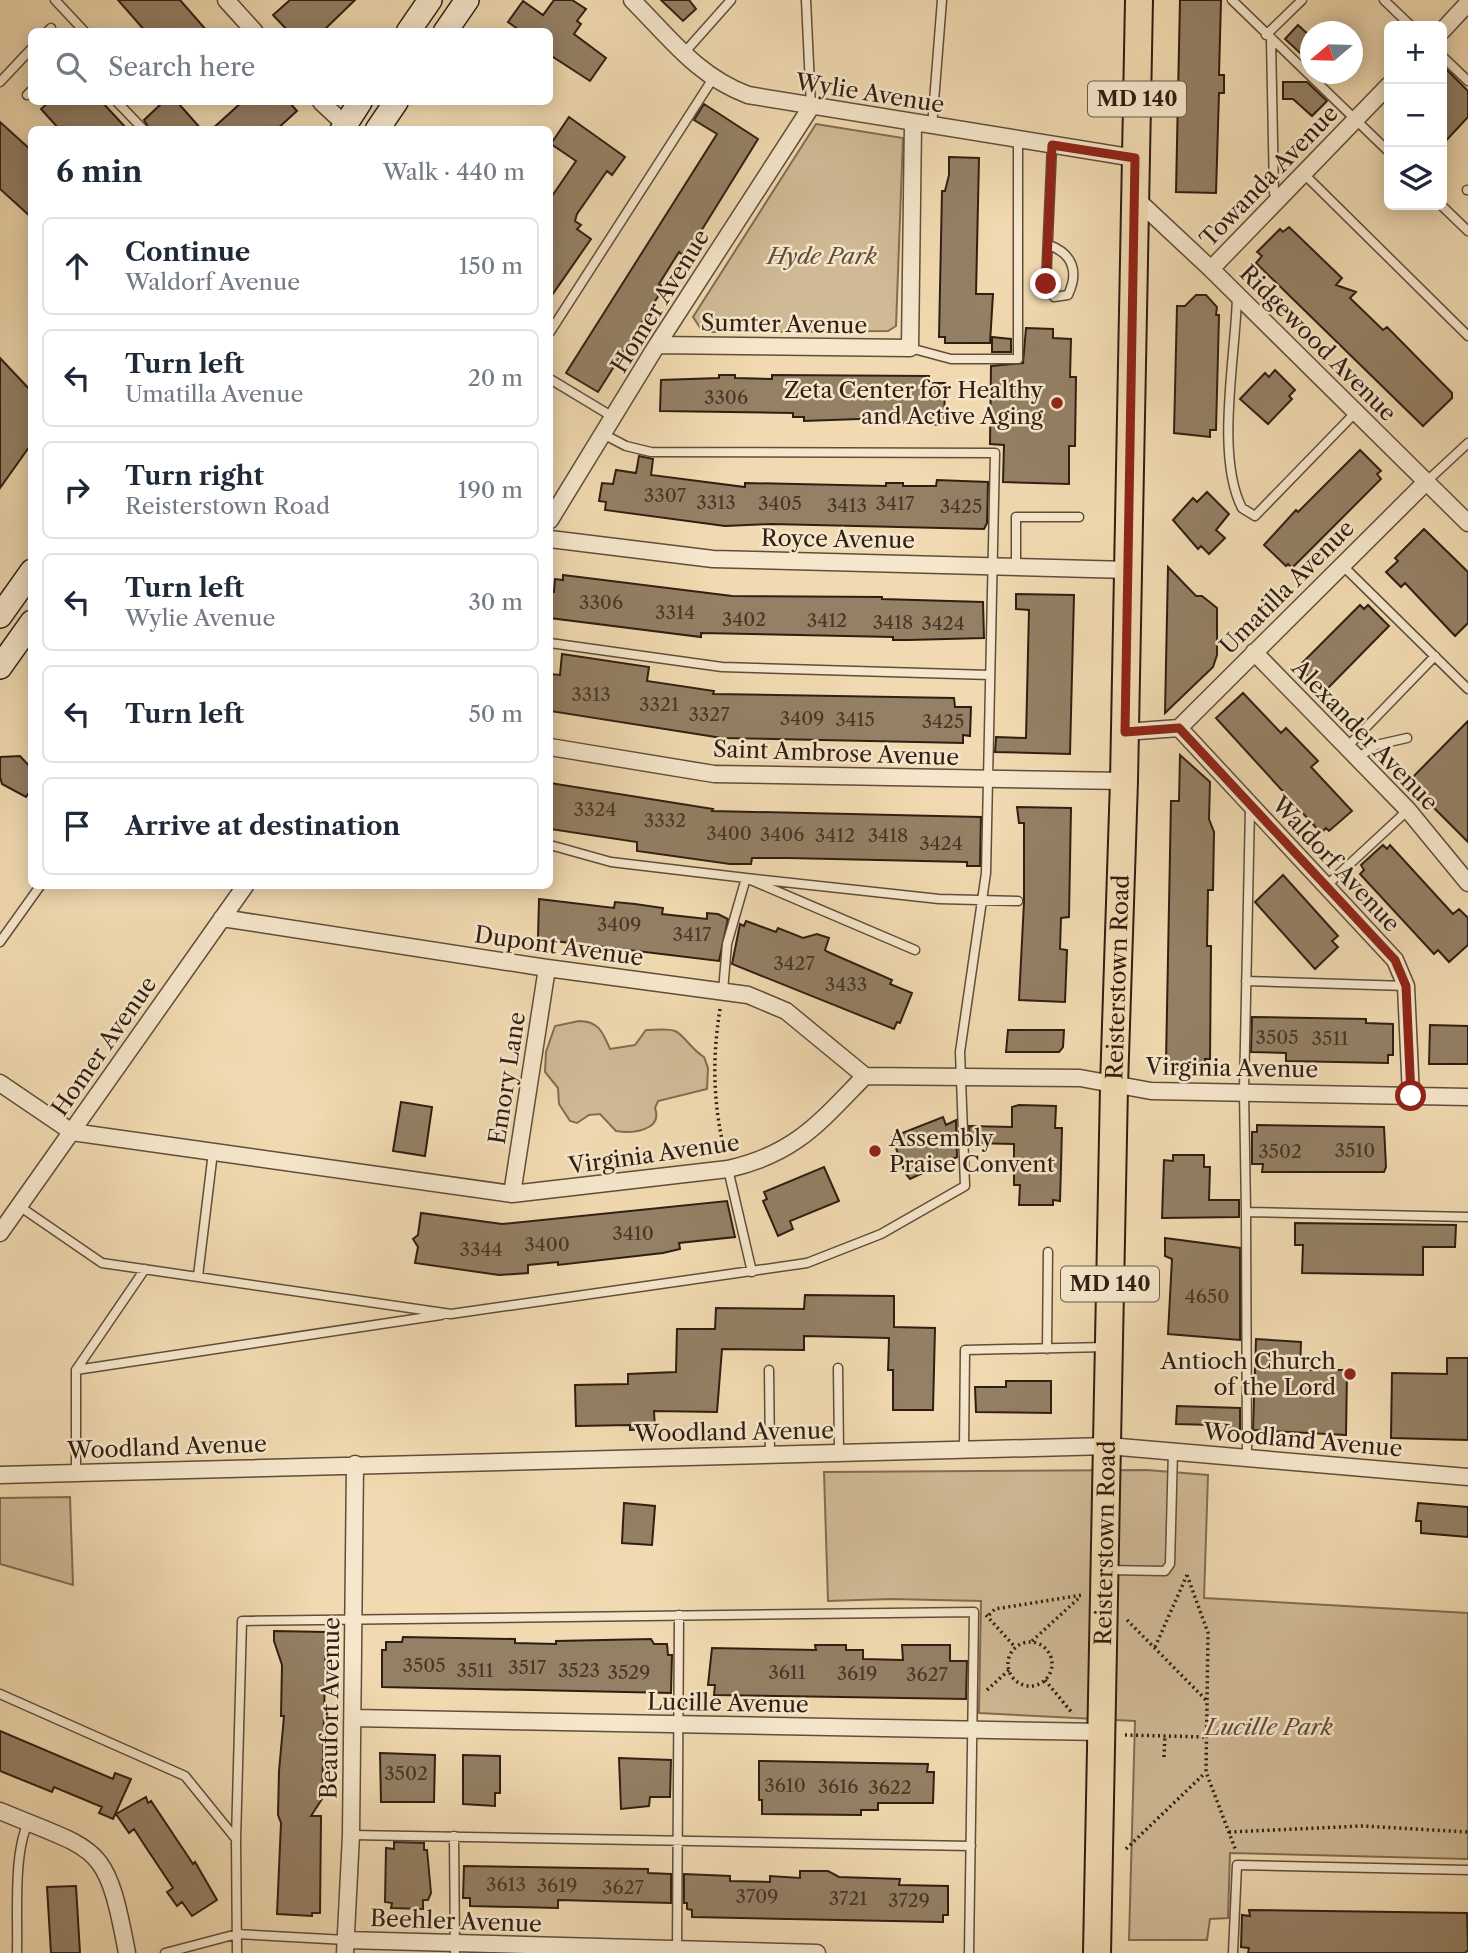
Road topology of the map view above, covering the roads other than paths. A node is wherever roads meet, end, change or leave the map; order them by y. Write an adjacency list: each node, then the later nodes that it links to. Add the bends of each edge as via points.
1 (55, 0): 16 (lane)
2 (226, 0): 17 (street)
3 (430, 0): 18 (main road)
4 (467, 0): 19 (main road)
5 (632, 0): 22 (street, Wylie Avenue)
6 (731, 0): 22 (lane)
7 (806, 0): 32 (lane)
8 (942, 0): 39 (lane)
9 (1139, 0): 43 (main road, Reisterstown Road / MD 140)
10 (1232, 0): 20 (lane)
11 (1302, 0): 20 (lane)
12 (1384, 0): 14 (lane)
13 (1468, 3): 15 (street)
14 (1406, 21)
15 (1447, 25)
16 (81, 28)
17 (251, 28)
18 (411, 28)
19 (448, 28)
20 (1269, 37): 33 (lane); 45 (lane)
21 (28, 52): 26 (lane)
22 (684, 53): 24 (street, Wylie Avenue)
23 (1447, 61): 25 (lane)
24 (712, 80): 32 (street, Wylie Avenue, via 748,95); 52 (lane)
25 (1468, 81)
26 (0, 82)
27 (1384, 90): 33 (street, Towanda Avenue)
28 (120, 105): 35 (lane)
29 (324, 105): 36 (street)
30 (358, 105): 37 (main road)
31 (394, 105): 38 (main road)
32 (811, 107): 34 (street, Wylie Avenue); 54 (street, Homer Avenue)
33 (1356, 118): 42 (lane); 44 (street, Towanda Avenue)
34 (914, 124): 39 (street, Wylie Avenue); 55 (street)
35 (140, 126)
36 (344, 126)
37 (347, 126)
38 (380, 126)
39 (932, 127): 40 (street, Wylie Avenue)
40 (1018, 140): 41 (street, Wylie Avenue); 55 (lane, via 1018,359 951,359)
41 (1052, 145): 43 (street, Wylie Avenue); 49 (lane)
42 (1384, 147)
43 (1135, 158): 46 (main road, Reisterstown Road / MD 140)
44 (1304, 173): 50 (street, Towanda Avenue); 53 (lane)
45 (1274, 192)
46 (1134, 197): 50 (street, Ridgewood Avenue); 69 (main road, Reisterstown Road / MD 140)
47 (1446, 210): 48 (lane)
48 (1468, 231)
49 (1049, 245): 49 (lane, via 1046,284 1054,298 1068,295 1075,280 1071,260 1063,250)
50 (1211, 268): 51 (street, Ridgewood Avenue)
51 (1237, 294): 57 (street, Ridgewood Avenue); 57 (lane, via 1231,470 1242,508 1255,516)
52 (553, 327)
53 (1468, 336)
54 (657, 345): 55 (street, Sumter Avenue); 58 (street, Homer Avenue)
55 (910, 348)
56 (553, 381): 58 (lane)
57 (1356, 412): 61 (street, Ridgewood Avenue)
58 (613, 418): 59 (street, Homer Avenue)
59 (603, 434): 62 (street, Homer Avenue); 67 (lane, via 651,452 995,453)
60 (1468, 443): 61 (lane, Umatilla Avenue)
61 (1426, 482): 64 (street, Ridgewood Avenue); 66 (street, Umatilla Avenue)
62 (553, 515)
63 (1079, 517): 68 (lane, via 1016,517)
64 (1468, 523)
65 (553, 538): 67 (street, Royce Avenue, via 713,559)
66 (1342, 565): 74 (street, Umatilla Avenue); 75 (lane)
67 (992, 566): 68 (street, Royce Avenue); 77 (lane)
68 (1016, 566): 69 (street, Royce Avenue)
69 (1128, 570): 80 (main road, Reisterstown Road / MD 140)
70 (28, 577): 71 (main road)
71 (0, 616)
72 (28, 628): 76 (main road)
73 (553, 643): 77 (lane, via 723,667)
74 (1254, 652): 79 (street, Umatilla Avenue); 83 (street, Alexander Avenue)
75 (1435, 656): 78 (lane); 83 (lane)
76 (0, 667)
77 (990, 676): 84 (lane)
78 (1468, 689)
79 (1179, 728): 80 (street); 86 (street, Waldorf Avenue)
80 (1125, 732): 85 (main road, Reisterstown Road / MD 140)
81 (1407, 738): 83 (lane)
82 (553, 747): 84 (street, Saint Ambrose Avenue, via 714,774)
83 (1353, 752): 87 (street, Alexander Avenue)
84 (989, 780): 85 (street, Saint Ambrose Avenue); 94 (lane)
85 (1124, 781): 106 (main road, Reisterstown Road / MD 140)
86 (1250, 804): 91 (street, Waldorf Avenue); 100 (lane)
87 (1408, 810): 90 (street, Alexander Avenue); 91 (lane)
88 (553, 846): 89 (lane, via 611,862)
89 (746, 878): 94 (lane); 98 (lane); 102 (lane, via 727,944)
90 (1468, 883)
91 (1326, 886): 101 (street, Waldorf Avenue, via 1395,960)
92 (38, 889): 97 (lane)
93 (243, 889): 96 (street, Homer Avenue)
94 (981, 901): 95 (lane); 104 (lane)
95 (1018, 901)
96 (222, 918): 99 (street, Dupont Avenue); 110 (street, Homer Avenue)
97 (0, 942)
98 (915, 950)
99 (547, 968): 102 (street, Dupont Avenue); 113 (street, Emory Lane)
100 (1246, 981): 101 (lane); 107 (lane)
101 (1406, 986): 108 (street, Waldorf Avenue)
102 (723, 991): 103 (street, Dupont Avenue, via 765,1000 786,1011)
103 (865, 1076): 104 (street, Virginia Avenue); 112 (street, Virginia Avenue, via 794,1144 757,1163)
104 (960, 1076): 106 (street, Virginia Avenue, via 1080,1078); 120 (lane, via 965,1186 847,1248 807,1263)
105 (0, 1083): 110 (street, Virginia Avenue)
106 (1114, 1086): 107 (street, Virginia Avenue, via 1152,1091); 123 (main road, Reisterstown Road / MD 140)
107 (1244, 1091): 108 (street, Virginia Avenue); 115 (lane)
108 (1411, 1096): 109 (street, Virginia Avenue)
109 (1468, 1097)
110 (72, 1132): 111 (street, Virginia Avenue); 114 (street, Homer Avenue)
111 (213, 1152): 113 (street, Virginia Avenue); 121 (lane)
112 (728, 1169): 113 (street, Virginia Avenue); 120 (lane)
113 (512, 1195)
114 (19, 1206): 117 (street, Homer Avenue); 119 (lane, via 102,1263)
115 (1245, 1212): 116 (lane); 133 (lane)
116 (1468, 1217)
117 (0, 1233)
118 (1048, 1252): 124 (lane)
119 (145, 1269): 121 (lane); 126 (lane)
120 (752, 1272): 122 (lane)
121 (198, 1276): 122 (lane)
122 (451, 1314): 126 (lane)
123 (1109, 1347): 124 (lane); 128 (main road, Reisterstown Road / MD 140)
124 (1047, 1349): 129 (lane, via 965,1350)
125 (838, 1368): 131 (lane)
126 (76, 1370): 135 (lane)
127 (769, 1370): 132 (lane)
128 (1108, 1446): 129 (street, Woodland Avenue); 130 (street, Woodland Avenue); 138 (main road, Reisterstown Road / MD 140)
129 (964, 1449): 131 (street, Woodland Avenue)
130 (1173, 1451): 133 (street, Woodland Avenue); 138 (lane, via 1170,1564 1156,1572)
131 (839, 1452): 132 (street, Woodland Avenue)
132 (770, 1454): 134 (street, Woodland Avenue)
133 (1247, 1458): 137 (street, Woodland Avenue)
134 (355, 1464): 135 (street, Woodland Avenue); 140 (street, Beaufort Avenue)
135 (76, 1473): 136 (street, Woodland Avenue)
136 (0, 1475)
137 (1468, 1477)
138 (1105, 1570): 145 (main road, Reisterstown Road / MD 140)
139 (679, 1615): 140 (lane); 143 (lane); 144 (lane, via 974,1612)
140 (354, 1618): 142 (street, Beaufort Avenue); 150 (lane, via 242,1620)
141 (0, 1694): 150 (lane, via 185,1776)
142 (353, 1718): 143 (street, Lucille Avenue); 148 (street, Beaufort Avenue)
143 (679, 1725): 144 (street, Lucille Avenue); 151 (lane)
144 (972, 1731): 145 (street, Lucille Avenue); 152 (lane)
145 (1114, 1734): 164 (main road, Reisterstown Road / MD 140)
146 (0, 1811): 147 (street)
147 (28, 1822): 158 (lane, via 20,1863); 159 (street, via 77,1842 101,1861 116,1894)
148 (351, 1835): 149 (lane); 155 (street, Beaufort Avenue)
149 (454, 1836): 151 (lane); 156 (lane)
150 (236, 1839): 154 (lane)
151 (677, 1839): 152 (lane); 157 (lane)
152 (971, 1846): 163 (lane)
153 (1468, 1870): 165 (lane, via 1237,1865)
154 (237, 1934): 155 (lane); 160 (lane); 161 (lane)
155 (346, 1947): 156 (street, Beehler Avenue)
156 (454, 1949): 157 (street, Beehler Avenue)
157 (677, 1952): 162 (street, Beehler Avenue)
158 (17, 1953)
159 (127, 1953)
160 (165, 1953)
161 (237, 1953)
162 (817, 1953)
163 (969, 1953)
164 (1097, 1953)
165 (1233, 1953)

